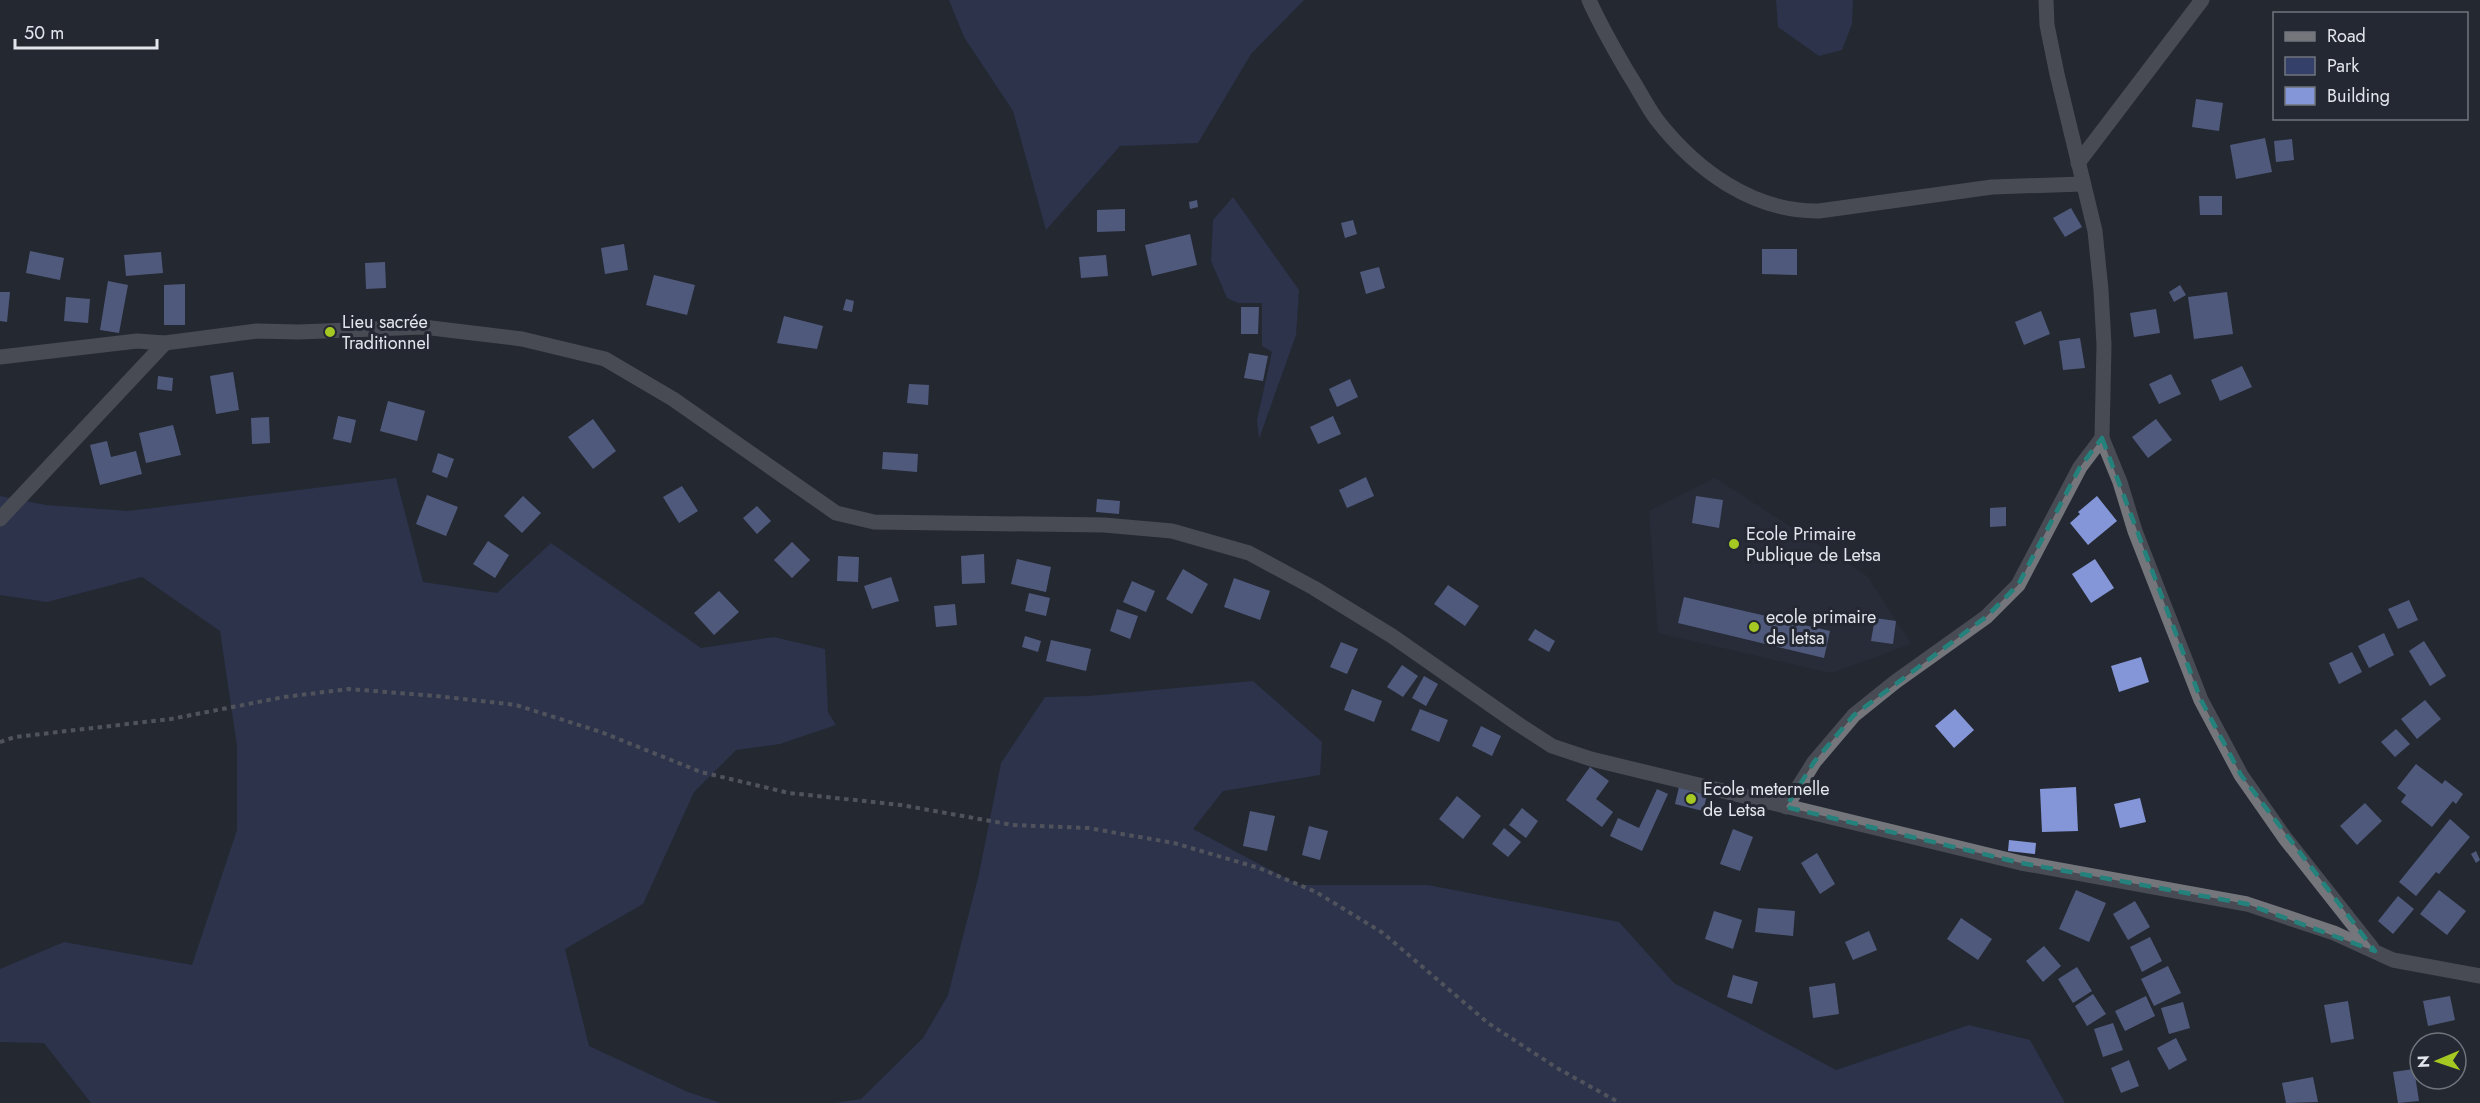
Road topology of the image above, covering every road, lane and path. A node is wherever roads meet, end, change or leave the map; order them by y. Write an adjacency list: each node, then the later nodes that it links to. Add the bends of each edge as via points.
1 (1589, 0): 5 (street, via 1655,118 1682,150 1728,185 1770,206 1795,212 1819,211 1992,187)
2 (2046, 0): 4 (street, via 2047,25)
3 (2202, 0): 4 (street)
4 (2078, 163): 5 (street)
5 (2083, 184): 8 (street, via 2095,231 2101,290)
6 (165, 343): 7 (street, via 137,341); 9 (street); 11 (street, via 257,331 423,327 522,339 605,359 673,399 836,513 874,522 1104,525 1172,531 1249,553 1392,636 1552,746)
7 (0, 357)
8 (2102, 438): 11 (street, via 2080,467 2018,585 1986,617 1854,715 1814,762); 12 (street, via 2201,700 2236,766 2285,838)
9 (0, 519)
10 (0, 742): 14 (path, via 350,689 436,696 516,705 601,732 701,772 789,793 901,805 1013,825 1088,828 1174,843 1259,868 1316,892 1383,933 1488,1023)
11 (1786, 807): 12 (street, via 2021,863 2247,904)
12 (2375, 951): 13 (street, via 2393,960)
13 (2480, 976)
14 (1620, 1103)

